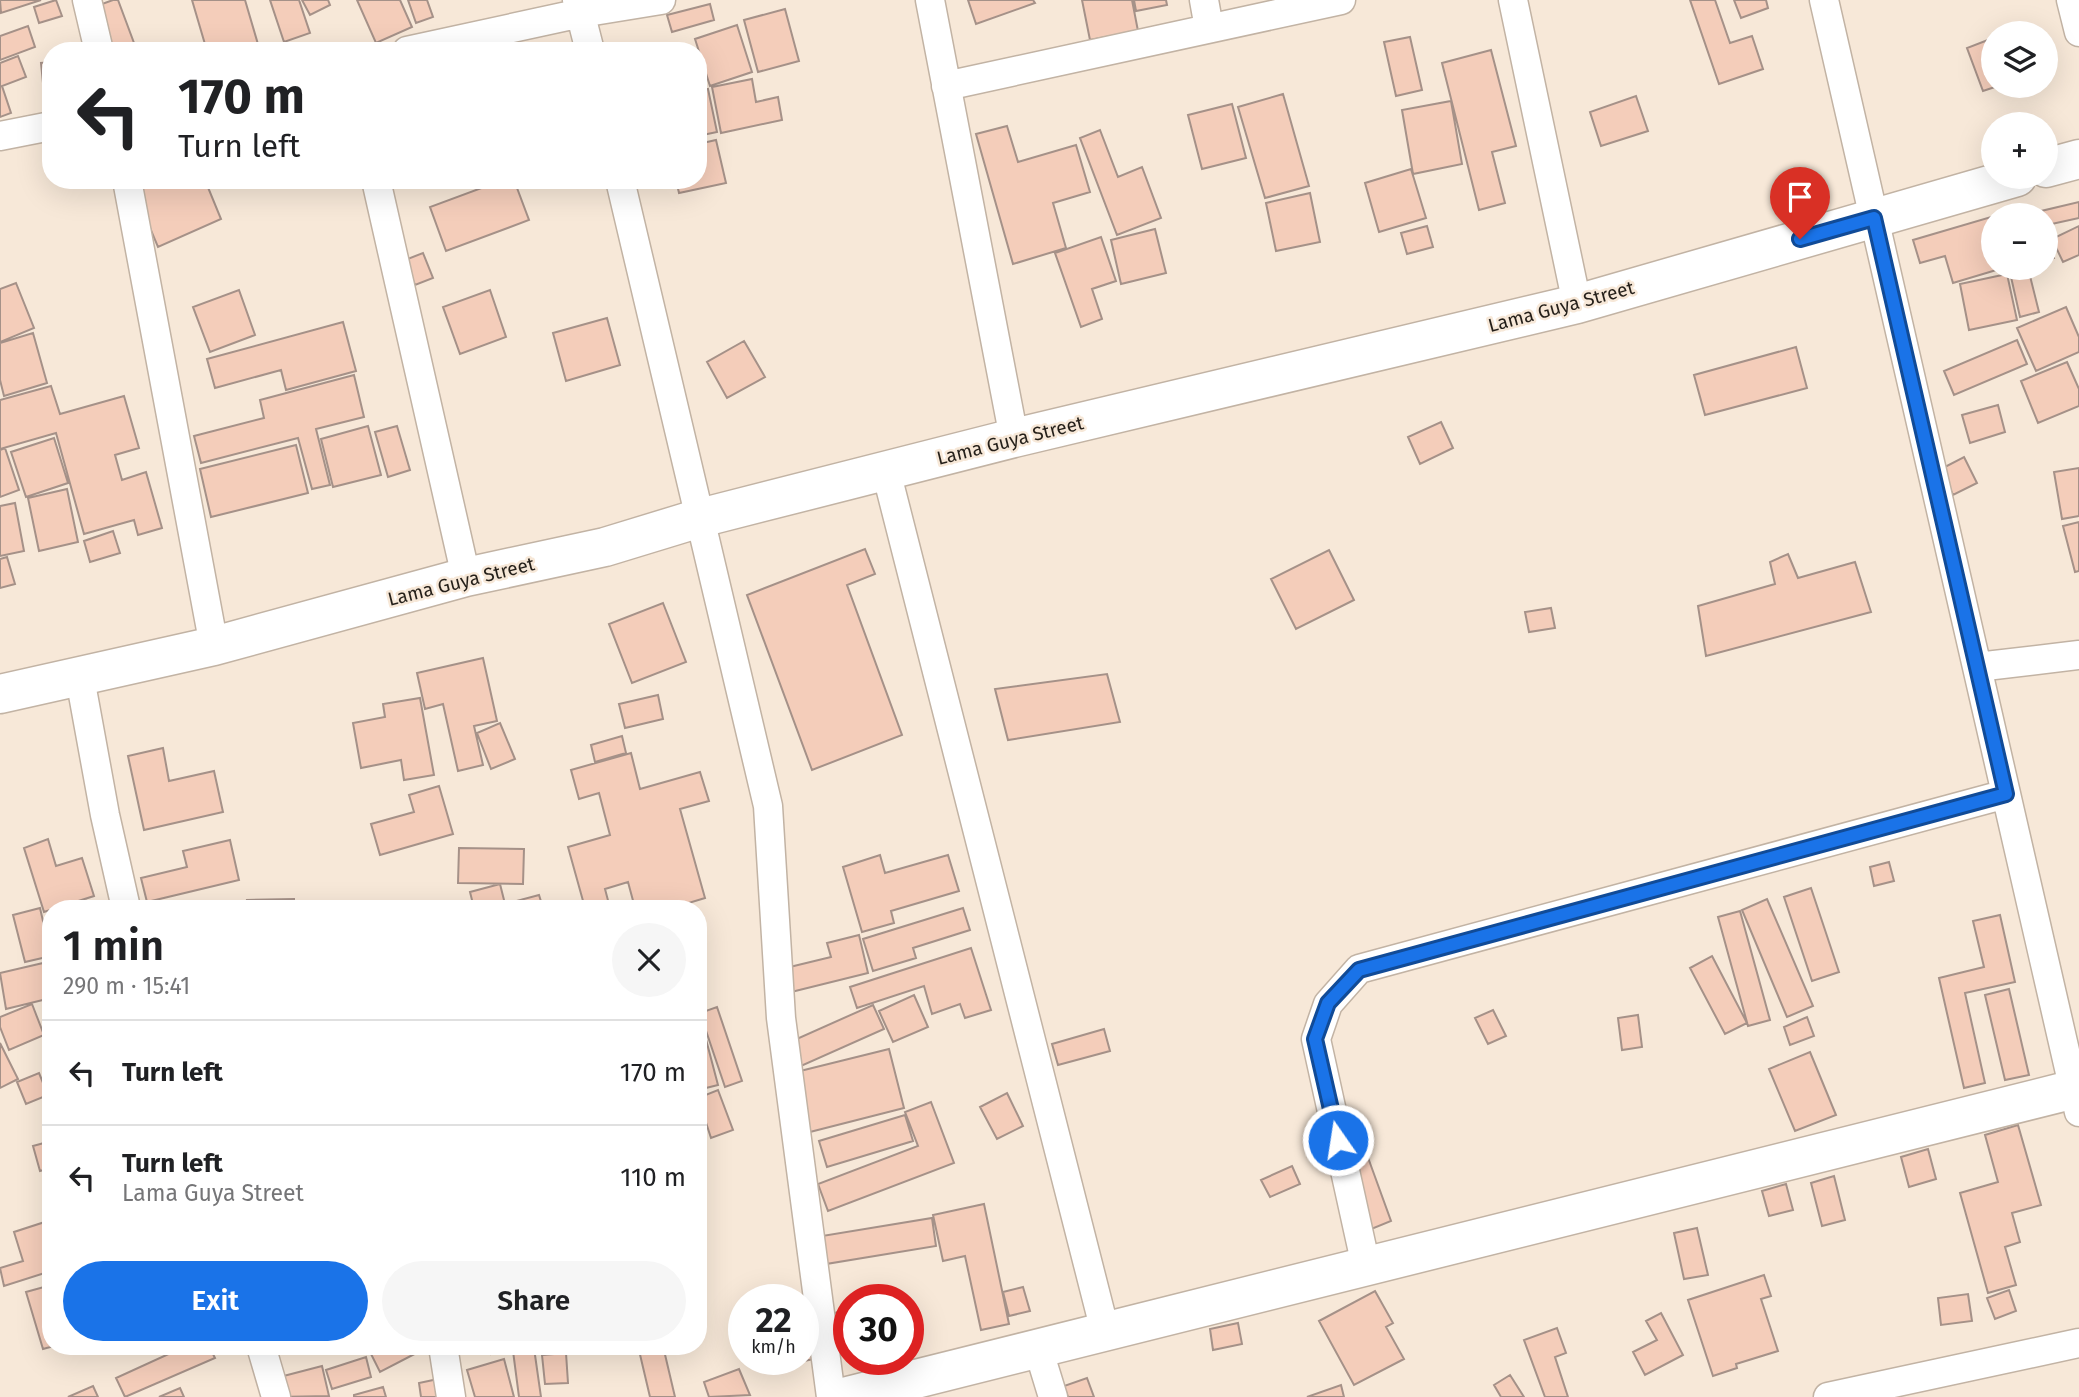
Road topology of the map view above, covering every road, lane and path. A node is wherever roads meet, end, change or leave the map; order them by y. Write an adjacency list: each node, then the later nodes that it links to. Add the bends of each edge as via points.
1 (87, 0): 12 (street)
2 (661, 0): 9 (street)
3 (930, 0): 15 (street)
4 (1204, 0): 10 (street)
5 (1341, 0): 10 (street)
6 (1513, 0): 25 (street)
7 (1824, 0): 24 (street)
8 (2071, 0): 11 (street)
9 (579, 7): 13 (street); 14 (street)
10 (1209, 28): 15 (street)
11 (2079, 32)
12 (97, 42)
13 (442, 42)
14 (588, 42)
15 (946, 86): 26 (street)
16 (42, 128): 17 (street)
17 (0, 136)
18 (2079, 159): 19 (street)
19 (2058, 165)
20 (1981, 187): 24 (street, Lama Guya Street)
21 (129, 189): 30 (street)
22 (378, 189): 29 (street)
23 (622, 189): 28 (street)
24 (1874, 218): 25 (street, Lama Guya Street); 32 (street)
25 (1577, 304): 26 (street, Lama Guya Street)
26 (1014, 438): 27 (street, Lama Guya Street)
27 (886, 471): 28 (street, Lama Guya Street); 39 (street)
28 (700, 518): 29 (street, Lama Guya Street, via 605,547); 46 (street, via 768,806 781,1018)
29 (466, 577): 30 (street, Lama Guya Street)
30 (214, 646): 33 (street, Lama Guya Street)
31 (2079, 655): 32 (street)
32 (1977, 667): 35 (street)
33 (80, 678): 34 (street, Lama Guya Street); 36 (street)
34 (0, 694)
35 (2006, 794): 37 (street); 38 (street, via 1359,970 1328,1003 1315,1039)
36 (124, 900)
37 (2077, 1096): 38 (street)
38 (1366, 1266): 39 (street)
39 (1105, 1331): 41 (street)
40 (2079, 1342): 49 (street)
41 (1038, 1348): 47 (street); 48 (street)
42 (264, 1355): 44 (street)
43 (444, 1355): 45 (street)
44 (276, 1397)
45 (451, 1397)
46 (831, 1397)
47 (844, 1397)
48 (1053, 1397)
49 (1828, 1397)

